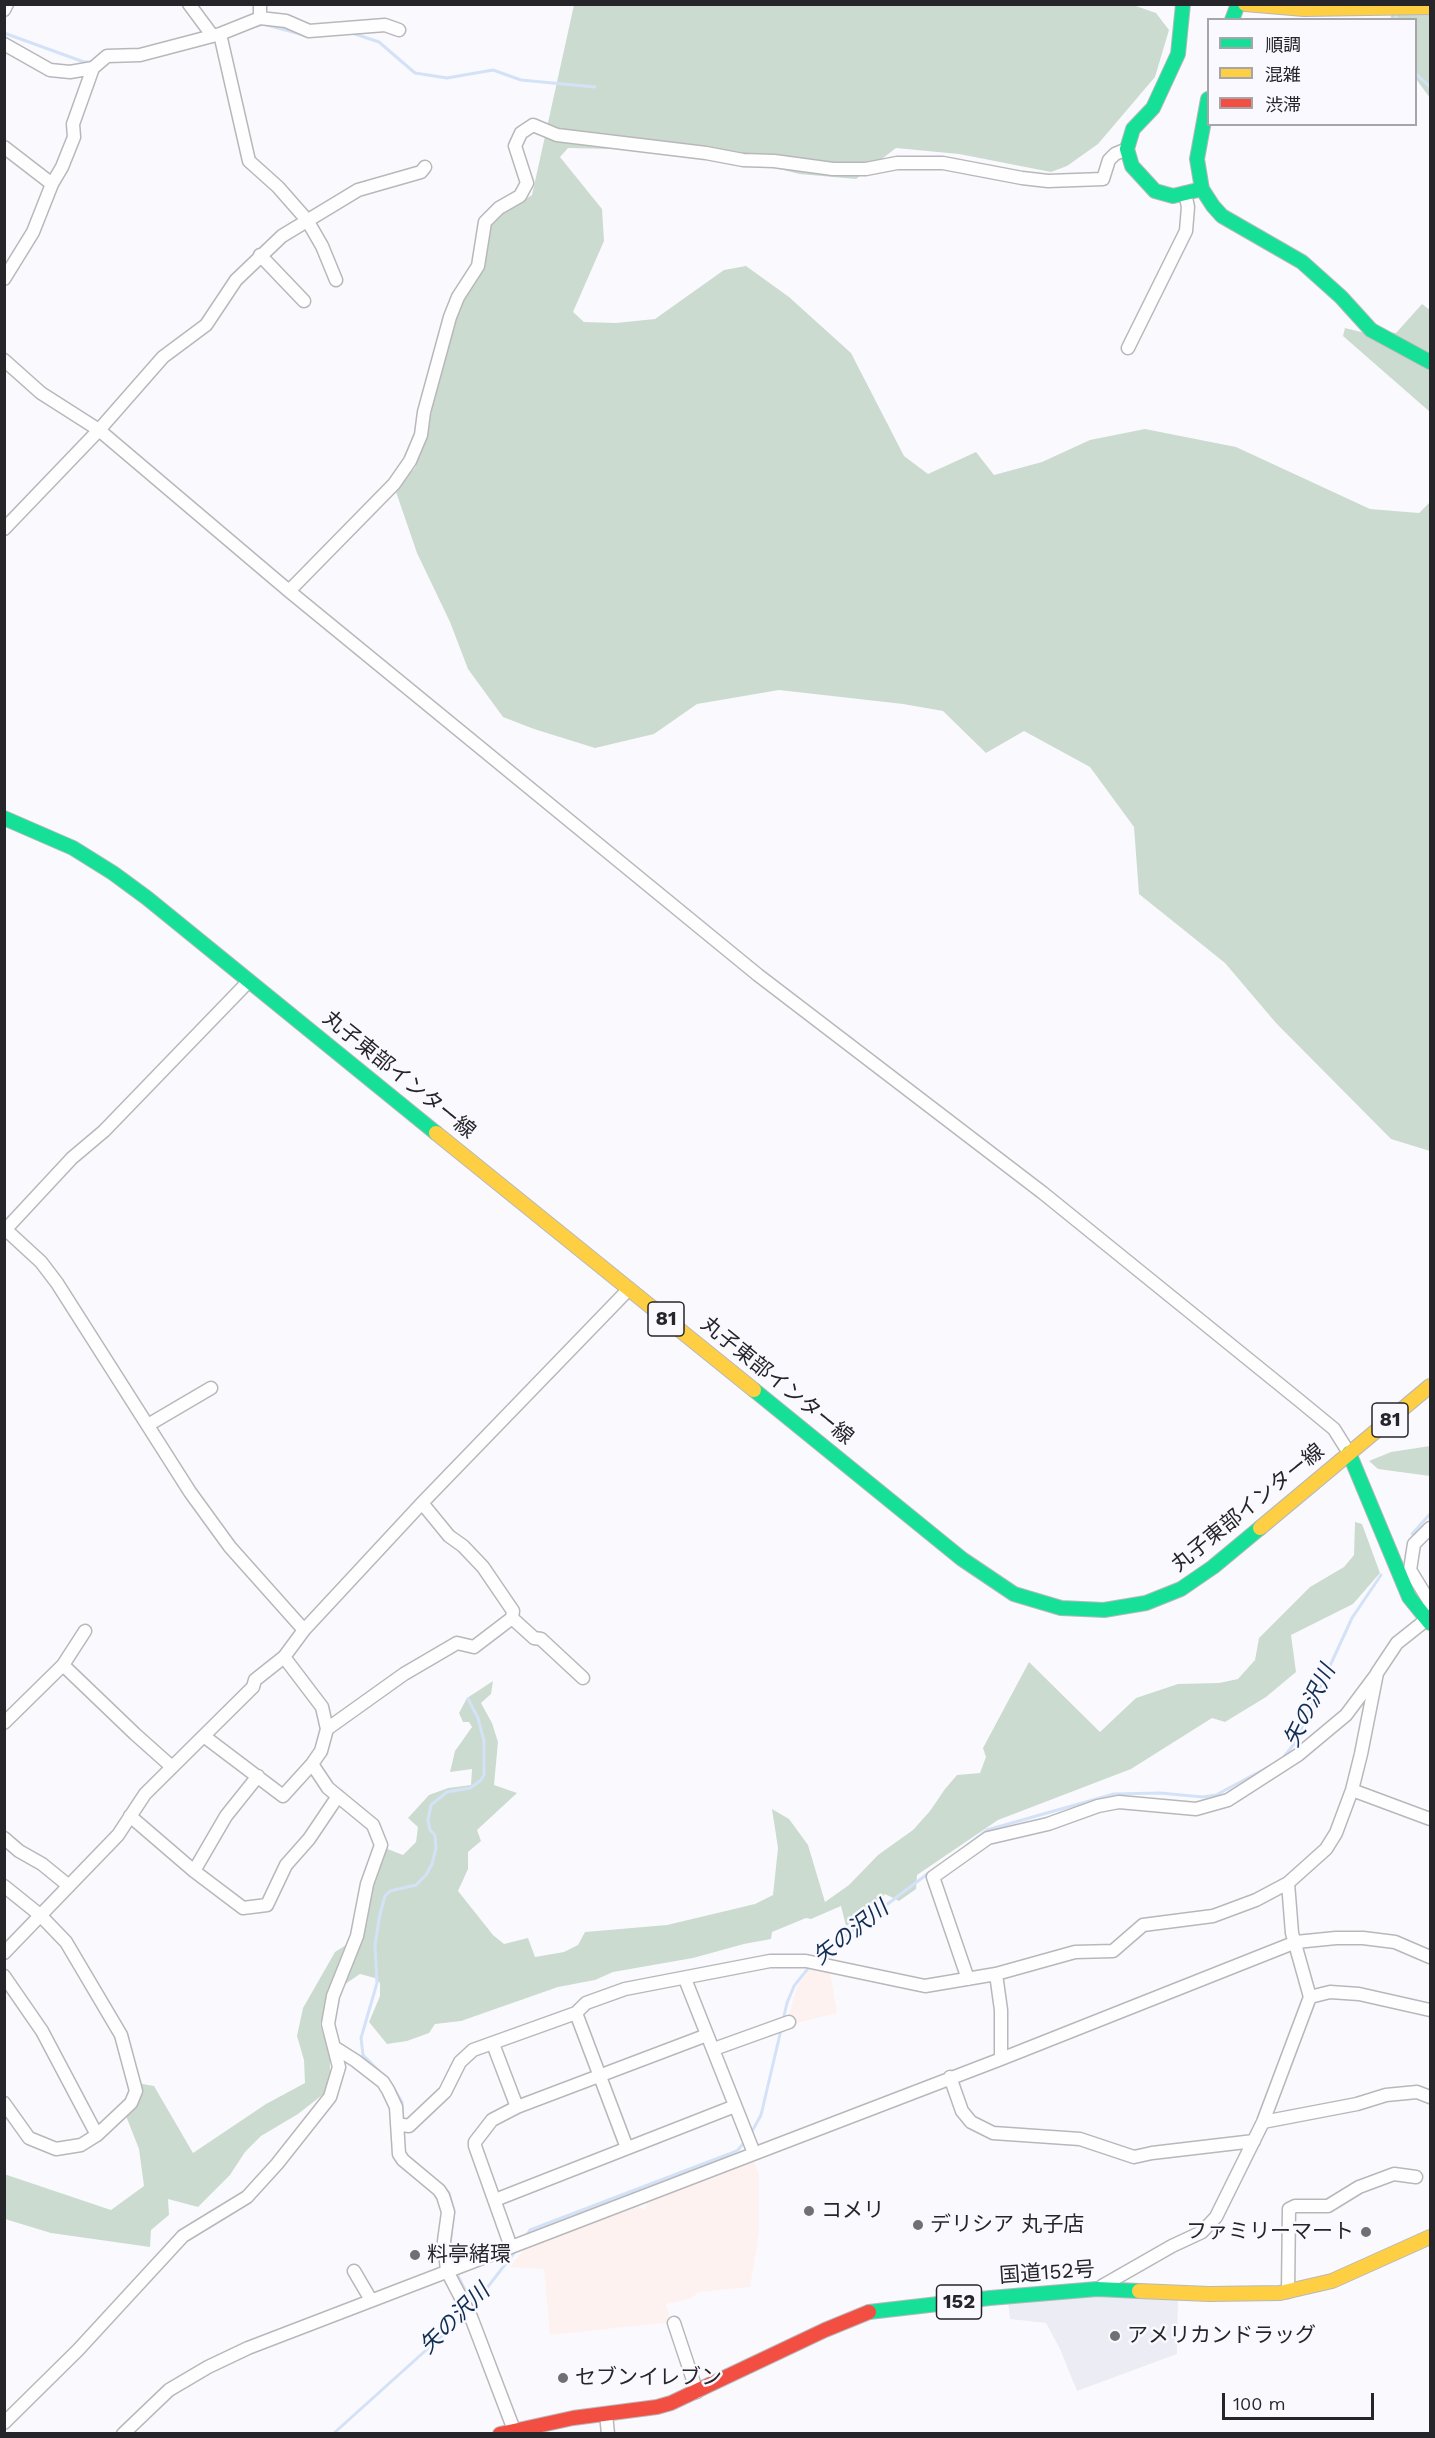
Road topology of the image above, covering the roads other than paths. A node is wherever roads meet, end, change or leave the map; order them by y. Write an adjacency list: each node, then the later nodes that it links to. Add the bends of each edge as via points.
1 (8, 4): 7 (street)
2 (189, 4): 10 (street)
3 (260, 4): 8 (street)
4 (1183, 4): 15 (main road, via 1178,54 1153,108 1133,129)
5 (1245, 4): 6 (main road, via 1304,9)
6 (1431, 7)
7 (4, 10)
8 (260, 18): 9 (street, via 286,21 309,31 385,25); 10 (street)
9 (399, 30)
10 (216, 35): 12 (street, via 140,55 107,56); 20 (street, via 249,161)
11 (4, 44): 12 (street, via 50,70)
12 (93, 68): 17 (street, via 73,124 74,137)
13 (1207, 109): 18 (main road, via 1197,159)
14 (4, 147): 17 (street)
15 (1127, 149): 19 (main road, via 1132,166 1155,191 1173,196); 30 (street, via 1109,160 1103,179 1048,181 943,163 833,169 743,160 557,135 533,126 521,133 515,146 527,183 520,196 485,222 478,266 450,316 421,435 410,460 394,484)
16 (425, 167): 20 (street, via 421,172 358,190)
17 (52, 184): 22 (street, via 33,232)
18 (1202, 189): 19 (main road); 27 (main road, via 1222,216 1302,262 1371,330)
19 (1185, 194): 25 (street, via 1186,231)
20 (307, 220): 21 (street); 23 (street)
21 (261, 255): 24 (street); 28 (street, via 236,280 206,325 163,357)
22 (4, 279)
23 (336, 280)
24 (304, 301)
25 (1128, 348)
26 (4, 360): 28 (street, via 41,393)
27 (1431, 362)
28 (99, 430): 29 (street); 30 (street)
29 (4, 529)
30 (290, 591): 38 (street, via 759,975 1043,1193 1300,1401 1334,1429)
31 (4, 818): 32 (main road, 丸子東部インター線 / 81, via 48,836 113,873)
32 (249, 981): 33 (street); 34 (main road, 丸子東部インター線 / 81)
33 (5, 1228): 37 (street, via 57,1282)
34 (629, 1289): 38 (main road, 丸子東部インター線 / 81, via 983,1575 1014,1594 1048,1605 1082,1610 1117,1609 1181,1589); 39 (street)
35 (1431, 1386): 38 (main road, 丸子東部インター線 / 81)
36 (211, 1388): 37 (street)
37 (148, 1425): 43 (street, via 230,1548)
38 (1349, 1454): 42 (main road, via 1409,1597)
39 (422, 1503): 41 (street, via 449,1536 483,1567 513,1611); 43 (street)
40 (1431, 1528): 42 (street, via 1414,1544 1410,1570 1429,1601)
41 (512, 1618): 48 (street); 50 (street, via 474,1647 457,1643 404,1674)
42 (1428, 1621): 47 (street, via 1397,1643)
43 (304, 1630): 45 (street)
44 (86, 1632): 46 (street)
45 (284, 1657): 50 (street, via 322,1707); 51 (street, via 255,1680 253,1687)
46 (63, 1665): 49 (street); 53 (street)
47 (1377, 1673): 55 (street); 70 (street, via 1346,1715 1298,1755 1228,1800 1196,1809 1119,1802 1098,1806 1048,1824 988,1838 933,1877)
48 (583, 1678)
49 (4, 1723)
50 (327, 1729): 52 (street, via 321,1751)
51 (205, 1737): 53 (street); 54 (street)
52 (312, 1764): 54 (street, via 283,1796); 56 (street)
53 (172, 1767): 57 (street)
54 (258, 1776): 60 (street, via 226,1816)
55 (1352, 1790): 58 (street); 61 (street, via 1326,1849)
56 (338, 1796): 60 (street, via 286,1865 267,1905 243,1908); 78 (street, via 373,1825 381,1845 367,1884 357,1936 333,1996 328,2024)
57 (130, 1816): 60 (street); 63 (street, via 118,1835)
58 (1431, 1819)
59 (4, 1838): 63 (street)
60 (194, 1871)
61 (1288, 1883): 65 (street); 68 (street, via 1213,1916 1143,1925 1113,1951 1075,1952)
62 (4, 1886): 64 (street)
63 (69, 1886): 64 (street)
64 (40, 1915): 66 (street); 89 (street, via 66,1942 121,2035 136,2091 131,2103)
65 (1296, 1942): 67 (street, via 1363,1938 1395,1942); 72 (street); 80 (street)
66 (4, 1953)
67 (1431, 1957)
68 (996, 1974): 70 (street); 80 (street)
69 (4, 1977): 89 (street, via 42,2031)
70 (968, 1978): 71 (street, via 925,1986 806,1961 770,1961)
71 (684, 1979): 74 (street, via 603,1995); 76 (street)
72 (1310, 1997): 73 (street, via 1330,1992 1359,1994); 87 (street)
73 (1431, 2010)
74 (576, 2013): 77 (street); 82 (street)
75 (785, 2022): 79 (street)
76 (707, 2035): 79 (street); 82 (street)
77 (493, 2044): 86 (street); 88 (street, via 473,2050 460,2062 445,2092 409,2126)
78 (334, 2047): 88 (street, via 383,2082 393,2097); 105 (street, via 339,2067 330,2097 277,2164 247,2197 183,2236)
79 (714, 2049): 85 (street)
80 (1001, 2059): 81 (street)
81 (950, 2077): 90 (street, via 962,2111 972,2122 993,2133 1080,2139 1134,2157); 91 (street)
82 (600, 2078): 86 (street); 92 (street)
83 (1431, 2097): 87 (street, via 1417,2092 1386,2094 1357,2104)
84 (4, 2103): 89 (street, via 29,2139 43,2145 56,2149 73,2147)
85 (735, 2106): 91 (street); 92 (street)
86 (517, 2107): 94 (street, via 496,2116 475,2142)
87 (1263, 2122): 90 (street)
88 (401, 2125): 97 (street, via 399,2154 439,2190 446,2203 444,2251)
89 (96, 2135)
90 (1254, 2141): 99 (street, via 1216,2217 1202,2232)
91 (750, 2143): 96 (street)
92 (627, 2148): 94 (street)
93 (1416, 2177): 100 (street, via 1394,2174 1359,2187 1328,2206 1289,2209)
94 (495, 2200): 96 (street)
95 (1431, 2237): 100 (main road, 国道152号 / 152, via 1332,2281)
96 (513, 2246): 97 (street)
97 (452, 2269): 101 (street); 106 (street)
98 (354, 2271): 101 (street)
99 (1097, 2289): 100 (main road, 国道152号 / 152, via 1209,2294); 103 (main road, 国道152号 / 152, via 869,2312)
100 (1288, 2292)
101 (371, 2300): 107 (street, via 208,2367 169,2390)
102 (674, 2324): 103 (street)
103 (697, 2391): 104 (main road, 国道152号 / 152, via 657,2407)
104 (606, 2414): 106 (main road, 国道152号 / 152); 109 (street)
105 (4, 2423)
106 (514, 2430): 108 (main road, 国道152号 / 152)
107 (123, 2433)
108 (500, 2433)
109 (608, 2433)

